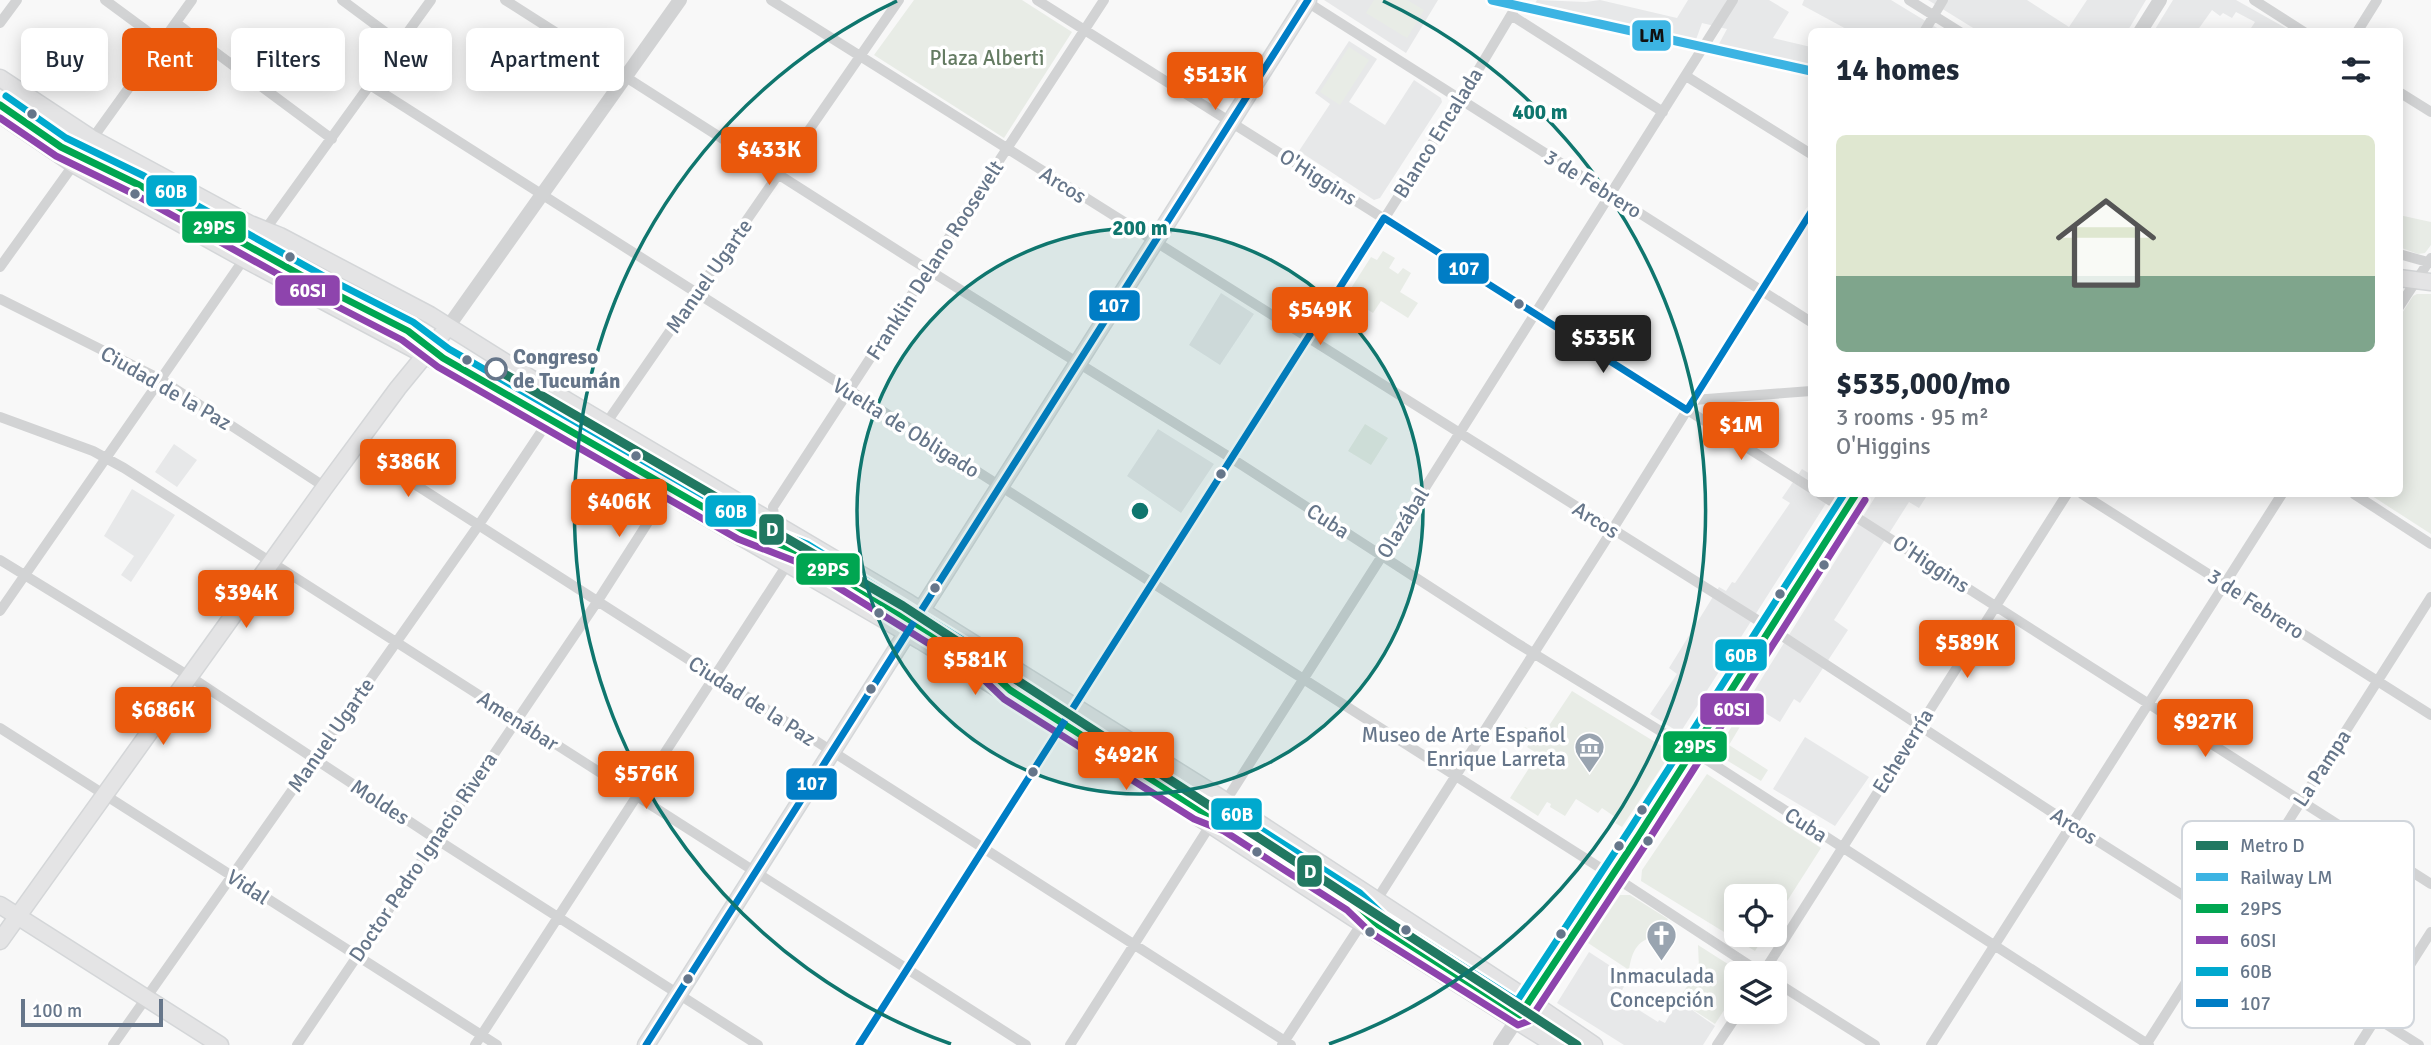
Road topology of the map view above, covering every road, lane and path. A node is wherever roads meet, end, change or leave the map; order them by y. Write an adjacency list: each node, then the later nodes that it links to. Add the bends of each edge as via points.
1 (17, 0): 22 (street)
2 (105, 0): 24 (street)
3 (192, 0): 23 (street)
4 (342, 0): 26 (street)
5 (431, 0): 27 (street)
6 (505, 0): 36 (street, Cuba)
7 (680, 0): 36 (street)
8 (771, 0): 34 (street, Arcos)
9 (899, 0): 34 (street, Manuel Ugarte)
10 (1037, 0): 33 (street, O'Higgins)
11 (1104, 0): 33 (street, Franklin Delano Roosevelt)
12 (1520, 0): 20 (street, Blanco Encalada)
13 (1733, 0): 35 (street, Olazábal)
14 (1909, 0): 21 (street)
15 (1944, 0): 21 (street)
16 (2160, 0): 30 (street)
17 (2254, 0): 31 (street)
18 (2377, 0): 32 (street)
19 (1306, 1): 42 (street, 3 de Febrero); 46 (main road)
20 (1511, 15): 42 (street, Blanco Encalada); 43 (street)
21 (1934, 15): 28 (street); 29 (street)
22 (0, 23)
23 (176, 23): 25 (street); 48 (street)
24 (143, 28)
25 (172, 28)
26 (380, 28)
27 (411, 28)
28 (1926, 28)
29 (1954, 28)
30 (2142, 28)
31 (2298, 28)
32 (2360, 28)
33 (1084, 29): 46 (street, O'Higgins); 49 (street, Franklin Delano Roosevelt)
34 (860, 57): 49 (street, Arcos); 52 (street, Manuel Ugarte)
35 (1686, 76): 43 (street, Olazábal); 50 (street)
36 (625, 77): 52 (street, Cuba); 53 (street)
37 (0, 78): 47 (main road)
38 (126, 91): 47 (street)
39 (366, 91): 48 (street)
40 (379, 91): 53 (street, Vuelta de Obligado)
41 (2403, 94): 44 (street)
42 (1460, 98): 54 (street, 3 de Febrero); 56 (street, Blanco Encalada)
43 (1663, 112): 54 (street, Olazábal)
44 (2431, 112)
45 (0, 114): 51 (main road)
46 (1231, 122): 56 (street, O'Higgins); 58 (main road)
47 (91, 138): 51 (street); 57 (main road)
48 (332, 139): 57 (street)
49 (1007, 150): 58 (street, Arcos); 63 (street, Franklin Delano Roosevelt)
50 (1808, 152)
51 (73, 164): 60 (main road); 62 (street)
52 (779, 175): 63 (street, Cuba); 67 (street, Manuel Ugarte)
53 (541, 195): 67 (street, Vuelta de Obligado); 72 (street)
54 (1610, 195): 66 (street, 3 de Febrero); 70 (street, Olazábal)
55 (1808, 217): 66 (street)
56 (1384, 218): 70 (street, O'Higgins); 73 (street, Blanco Encalada)
57 (265, 231): 60 (street); 72 (main road, via 418,309)
58 (1154, 241): 73 (street, Arcos); 75 (main road)
59 (2403, 255): 61 (street)
60 (244, 259): 74 (main road); 76 (street)
61 (2430, 261): 65 (street)
62 (0, 267)
63 (928, 270): 75 (street, Cuba); 77 (street, Franklin Delano Roosevelt)
64 (2403, 279): 65 (main road)
65 (2424, 282): 69 (street)
66 (1762, 290): 71 (street, 3 de Febrero); 79 (street)
67 (696, 294): 77 (street, Vuelta de Obligado); 82 (street, Manuel Ugarte)
68 (0, 299): 76 (street, Ciudad de la Paz)
69 (2403, 303)
70 (1535, 314): 80 (street, O'Higgins); 84 (street, Olazábal)
71 (1808, 319)
72 (443, 332): 74 (main road); 82 (main road)
73 (1307, 338): 84 (street, Arcos); 88 (street, Blanco Encalada)
74 (424, 354): 83 (main road); 85 (main road)
75 (1078, 363): 88 (street, Cuba); 91 (main road)
76 (160, 379): 87 (street); 90 (street, Ciudad de la Paz)
77 (848, 391): 91 (street, Vuelta de Obligado); 100 (street, Franklin Delano Roosevelt, via 772,507)
78 (1808, 391): 79 (street)
79 (1694, 400): 80 (street)
80 (1687, 410): 89 (street, O'Higgins); 102 (street)
81 (0, 417): 87 (street, Amenábar)
82 (607, 422): 86 (street, Manuel Ugarte); 100 (main road)
83 (547, 423): 86 (main road); 101 (street, Manuel Ugarte)
84 (1459, 434): 102 (street, Arcos); 105 (street, Olazábal)
85 (355, 446): 90 (main road); 101 (street, Ciudad de la Paz)
86 (593, 450): 92 (main road)
87 (106, 457): 107 (street, Amenábar); 108 (street)
88 (1231, 458): 105 (street, Cuba); 109 (street, Blanco Encalada)
89 (1808, 486)
90 (325, 487): 107 (main road)
91 (1000, 488): 109 (street, Vuelta de Obligado); 114 (main road)
92 (666, 494): 104 (main road); 112 (street, Doctor Pedro Ignacio Rivera)
93 (1825, 497): 99 (street, O'Higgins)
94 (1854, 497): 99 (main road)
95 (2065, 497): 113 (street, Echeverría)
96 (2087, 497): 110 (street, 3 de Febrero)
97 (2280, 497): 110 (street)
98 (2359, 497): 103 (street)
99 (1846, 510): 113 (street, O'Higgins); 116 (main road)
100 (774, 521): 104 (street); 114 (main road)
101 (478, 526): 112 (street, Ciudad de la Paz); 118 (street, Manuel Ugarte)
102 (1612, 530): 116 (street, Arcos); 119 (street)
103 (2431, 544)
104 (783, 554): 117 (main road); 121 (street, via 783,571)
105 (1382, 556): 119 (street, Cuba); 122 (street, Olazábal)
106 (0, 560): 108 (street, Moldes)
107 (272, 562): 118 (street, Amenábar); 120 (main road)
108 (26, 574): 115 (street); 120 (street, Moldes)
109 (1153, 584): 122 (street, Vuelta de Obligado); 125 (street, Blanco Encalada)
110 (2225, 584): 123 (street, 3 de Febrero); 124 (street)
111 (2431, 597): 123 (street, La Pampa)
112 (597, 602): 121 (street, Ciudad de la Paz); 127 (street, Doctor Pedro Ignacio Rivera)
113 (1996, 606): 124 (street, O'Higgins); 128 (street, Echeverría)
114 (921, 610): 117 (main road); 125 (main road)
115 (0, 611)
116 (1770, 628): 128 (street, Arcos); 131 (main road)
117 (907, 633): 130 (main road); 132 (main road)
118 (396, 641): 127 (street, Amenábar); 133 (street, Manuel Ugarte)
119 (1534, 653): 131 (street, Cuba); 134 (street)
120 (189, 676): 133 (street, Moldes); 135 (main road)
121 (714, 676): 132 (street, Ciudad de la Paz); 136 (street)
122 (1303, 680): 134 (street, Vuelta de Obligado); 137 (street, Olazábal)
123 (2378, 682): 126 (street, 3 de Febrero); 138 (street, La Pampa)
124 (2147, 704): 138 (street, O'Higgins); 142 (street)
125 (1076, 706): 130 (street, Blanco Encalada); 137 (main road)
126 (2431, 715)
127 (516, 719): 136 (street, Amenábar); 143 (street, Doctor Pedro Ignacio Rivera)
128 (1919, 726): 142 (street, Arcos); 144 (street, Echeverría)
129 (0, 728): 135 (street, Vidal)
130 (1061, 729): 141 (main road); 145 (street, Blanco Encalada)
131 (1693, 751): 144 (street, Cuba); 148 (main road)
132 (831, 752): 145 (street, Ciudad de la Paz); 146 (main road)
133 (314, 759): 143 (street, Moldes); 149 (street, Manuel Ugarte)
134 (1454, 776): 148 (street, Vuelta de Obligado); 152 (street)
135 (105, 796): 149 (street, Vidal); 154 (main road)
136 (637, 796): 146 (street, Amenábar); 155 (street)
137 (1226, 801): 141 (street, Olazábal); 152 (main road)
138 (2301, 801): 139 (street, La Pampa); 140 (street, O'Higgins)
139 (2288, 821)
140 (2332, 821)
141 (1210, 825): 156 (main road); 159 (street, Olazábal)
142 (2072, 825): 151 (street, Arcos); 160 (street)
143 (436, 839): 155 (street, Moldes); 161 (street, Doctor Pedro Ignacio Rivera)
144 (1842, 849): 160 (street, Cuba); 164 (street, Echeverría)
145 (984, 850): 159 (street, Ciudad de la Paz); 165 (street, Blanco Encalada)
146 (755, 873): 165 (street, Amenábar); 168 (main road)
147 (2414, 873): 150 (street, O'Higgins)
148 (1613, 876): 163 (street, Vuelta de Obligado); 170 (main road)
149 (231, 877): 161 (street, Vidal); 169 (street, Manuel Ugarte)
150 (2431, 884)
151 (2182, 895)
152 (1377, 900): 156 (street); 170 (main road)
153 (0, 905): 154 (main road)
154 (18, 916): 158 (main road); 169 (main road)
155 (560, 916): 168 (street, Moldes); 174 (street)
156 (1362, 923): 170 (main road); 175 (street)
157 (2431, 932): 162 (street)
158 (0, 941)
159 (1135, 945): 175 (street, Ciudad de la Paz); 185 (street, Olazábal)
160 (1994, 946): 176 (street, Cuba); 191 (street)
161 (356, 957): 174 (street, Vidal); 179 (street, Doctor Pedro Ignacio Rivera)
162 (2414, 959)
163 (1744, 961)
164 (1770, 961)
165 (908, 969): 183 (street, Blanco Encalada); 184 (street, Amenábar)
166 (1787, 989): 190 (street)
167 (2182, 989): 176 (street, La Pampa)
168 (679, 993): 181 (main road); 182 (street, Moldes)
169 (146, 998): 177 (street, Manuel Ugarte); 178 (main road)
170 (1522, 1012): 186 (street); 187 (main road); 188 (main road)
171 (1730, 1024): 189 (street)
172 (2370, 1028): 192 (street)
173 (2394, 1028): 193 (street, Arcos)
174 (478, 1040): 180 (street, Vidal)
175 (1285, 1044)
176 (2147, 1044)
177 (113, 1045)
178 (220, 1045)
179 (297, 1045)
180 (497, 1045)
181 (646, 1045)
182 (758, 1045)
183 (859, 1045)
184 (1026, 1045)
185 (1070, 1045)
186 (1500, 1045)
187 (1555, 1045)
188 (1594, 1045)
189 (1717, 1045)
190 (1875, 1045)
191 (1931, 1045)
192 (2359, 1045)
193 (2419, 1045)

